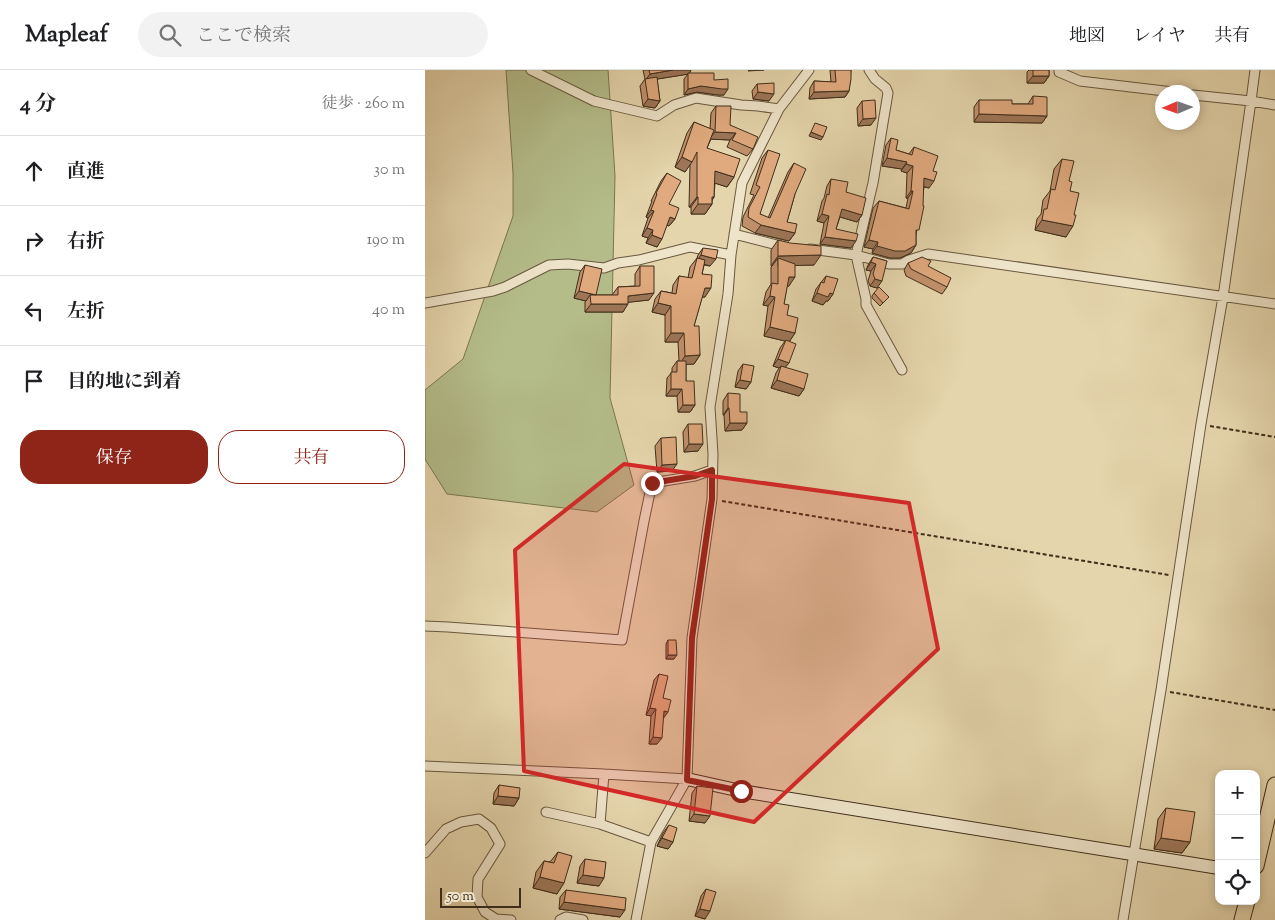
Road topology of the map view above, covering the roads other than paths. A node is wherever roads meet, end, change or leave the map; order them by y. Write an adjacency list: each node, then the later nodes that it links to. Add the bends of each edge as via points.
1 (531, 70): 10 (street, via 594,101 657,116 696,98)
2 (809, 70): 10 (street)
3 (869, 70): 13 (street, via 888,93 873,183)
4 (1059, 70): 6 (street, via 1080,81)
5 (1255, 70): 8 (street)
6 (1155, 90)
7 (1200, 96): 8 (street)
8 (1251, 101): 9 (street); 14 (street)
9 (1275, 105)
10 (779, 109): 11 (street, via 742,183)
11 (734, 234): 12 (street); 13 (street, via 784,247)
12 (731, 255): 15 (street, via 690,247 604,268 549,265 499,289); 18 (street, via 710,407)
13 (856, 255): 14 (street, via 889,264 903,264 928,254); 17 (street, via 866,305)
14 (1223, 297): 16 (street); 28 (street)
15 (425, 303)
16 (1275, 304)
17 (902, 370)
18 (712, 470): 19 (street, via 652,483 622,640); 22 (street, via 712,499 692,638)
19 (425, 626)
20 (425, 766): 21 (street)
21 (604, 774): 22 (street); 25 (street)
22 (687, 780): 26 (street); 28 (street)
23 (1275, 785): 29 (highway)
24 (546, 812): 25 (street)
25 (599, 824): 26 (street)
26 (651, 842): 35 (street)
27 (425, 853): 32 (street, via 447,830 461,822 479,818 491,828 500,844 478,879 477,897 485,912 496,919)
28 (1135, 854): 30 (street); 36 (street)
29 (1257, 860)
30 (1215, 867)
31 (1246, 905): 37 (highway)
32 (511, 920)
33 (560, 920): 34 (street, via 566,917)
34 (583, 920)
35 (636, 920)
36 (1123, 920)
37 (1243, 920)

